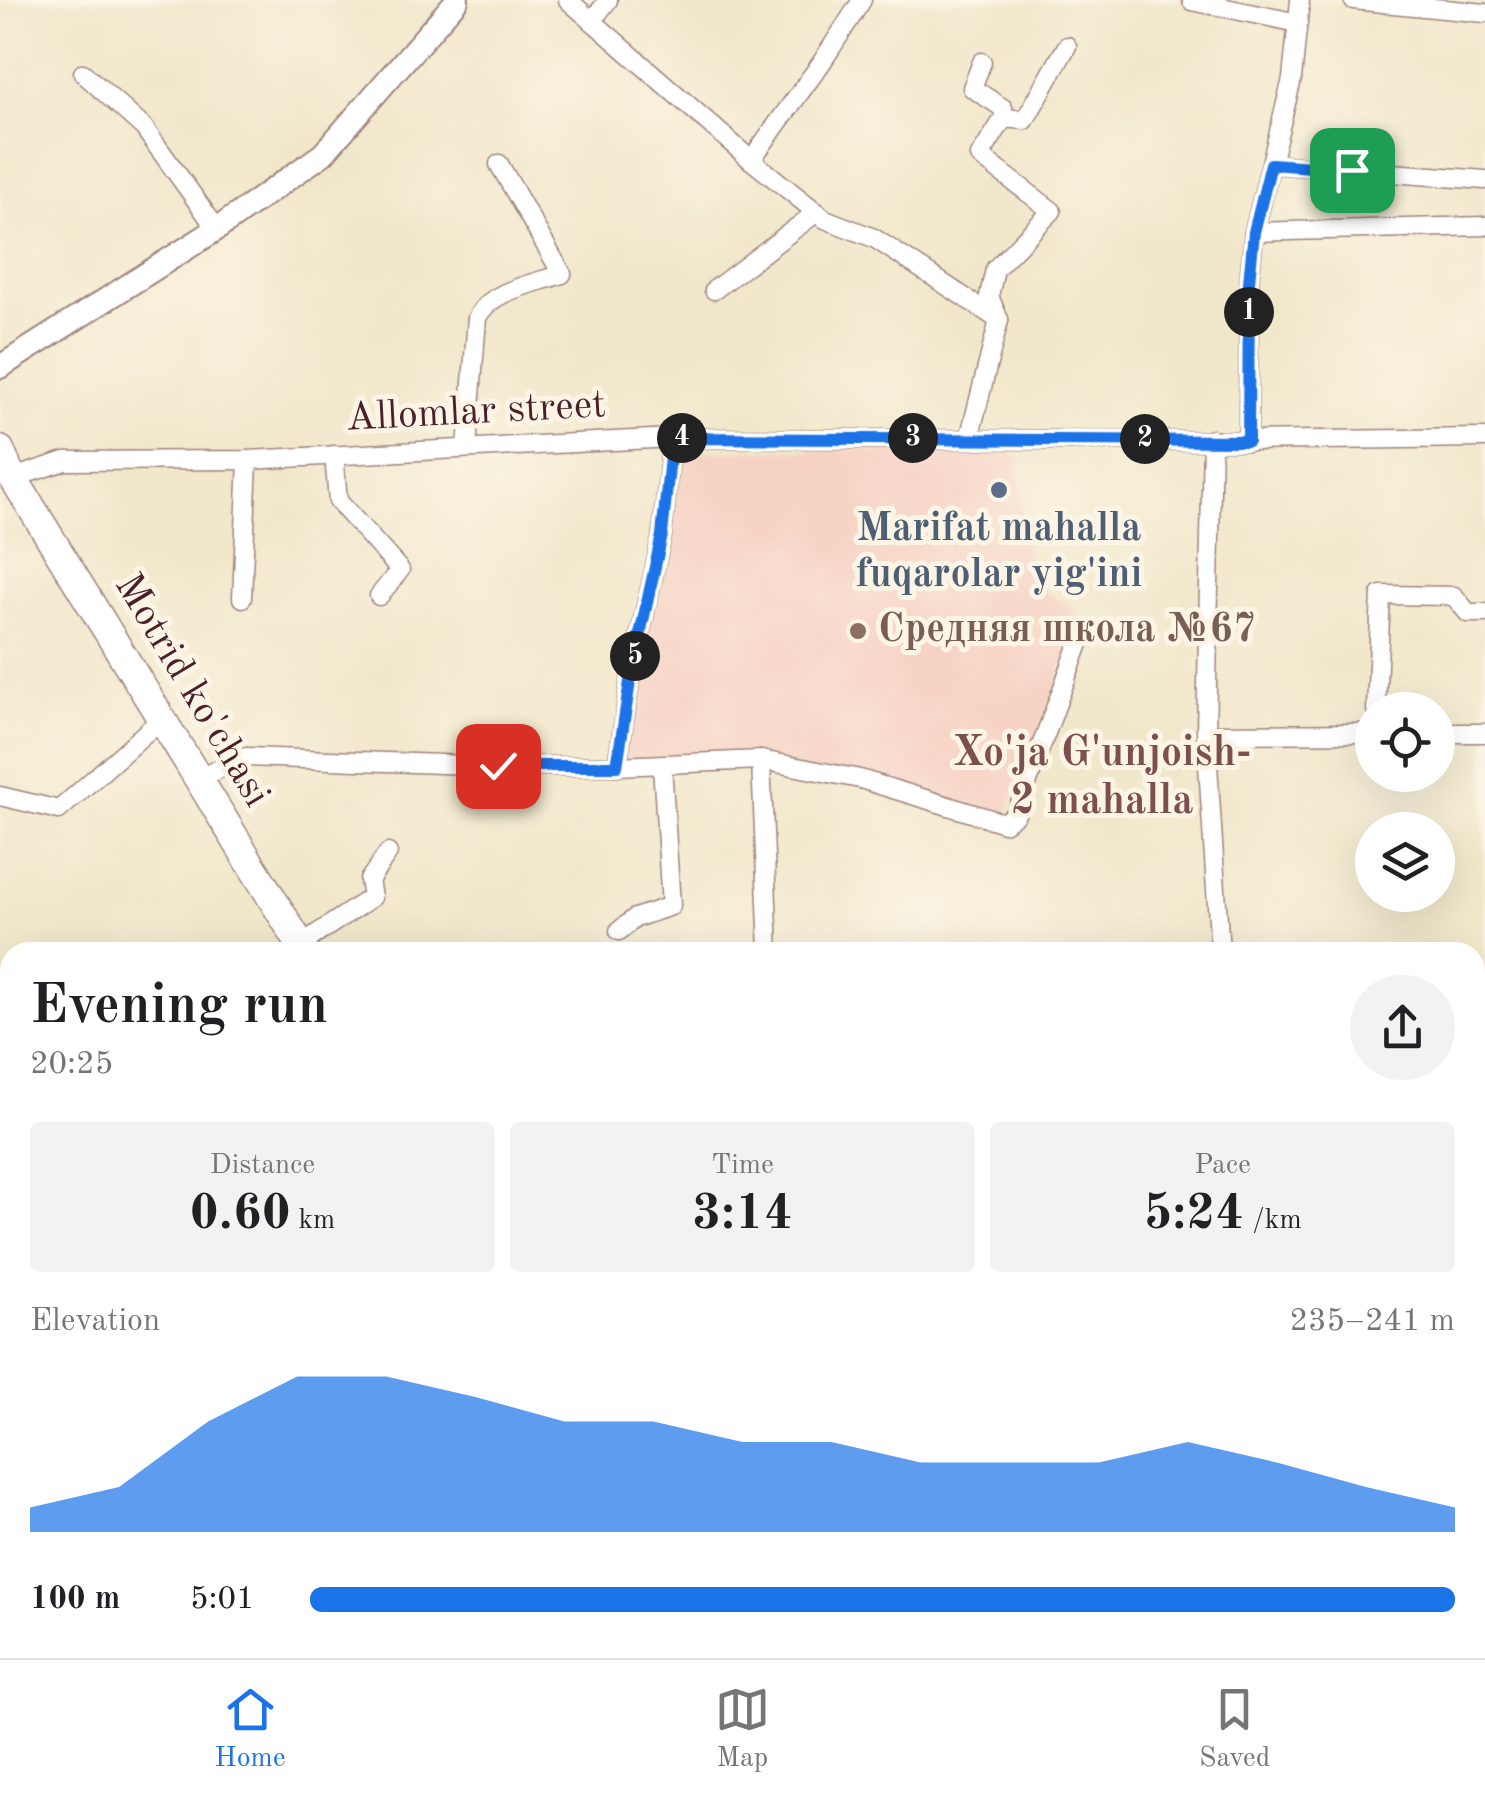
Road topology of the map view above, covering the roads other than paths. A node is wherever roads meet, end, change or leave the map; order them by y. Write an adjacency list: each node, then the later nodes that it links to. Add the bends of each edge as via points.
1 (457, 0): 21 (street, via 324,154)
2 (568, 0): 9 (street)
3 (608, 0): 9 (street)
4 (862, 0): 15 (street)
5 (1300, 0): 10 (street)
6 (1354, 0): 8 (street)
7 (1192, 1): 10 (street)
8 (1478, 8)
9 (592, 21): 15 (street)
10 (1298, 22): 17 (street)
11 (1067, 46): 14 (street, via 1026,120)
12 (982, 62): 14 (street, via 972,88 1002,108)
13 (84, 73): 21 (street, via 144,128)
14 (1004, 118): 24 (street, via 980,156 1052,211 995,269 989,296)
15 (751, 160): 19 (street)
16 (500, 164): 31 (street, via 562,274 483,305)
17 (1271, 164): 18 (street); 22 (street)
18 (1485, 180)
19 (817, 212): 23 (street); 24 (street, via 874,238)
20 (1485, 226): 22 (street)
21 (216, 229): 25 (street)
22 (1254, 232): 30 (street)
23 (714, 290)
24 (999, 320): 28 (street)
25 (0, 367)
26 (672, 438): 28 (street, Allomlar street); 31 (street, Allomlar street); 47 (street, via 662,535)
27 (1485, 438): 30 (street, Allomlar street)
28 (969, 439): 29 (street, Allomlar street)
29 (1212, 440): 30 (street, Allomlar street); 44 (street)
30 (1248, 441)
31 (467, 448): 32 (street, Allomlar street)
32 (334, 456): 33 (street, Allomlar street); 35 (street, via 338,501 400,570)
33 (248, 460): 34 (street, Allomlar street); 36 (street)
34 (6, 465): 40 (main road, Motrid ko'chasi)
35 (379, 596)
36 (242, 598)
37 (1485, 614): 39 (street, via 1468,613 1454,596 1381,595)
38 (1080, 641): 45 (street, via 1016,814 1004,824 860,778)
39 (1377, 692)
40 (161, 719): 48 (main road, Motrid ko'chasi); 49 (street, via 59,810)
41 (1355, 733): 44 (street)
42 (1455, 733): 43 (street)
43 (1485, 733)
44 (1206, 734): 55 (street)
45 (761, 760): 46 (street); 54 (street)
46 (662, 765): 47 (street); 51 (street, via 671,906)
47 (617, 766): 48 (street, via 246,756)
48 (197, 779): 52 (main road, Motrid ko'chasi)
49 (0, 796)
50 (388, 854): 53 (street, via 369,880 372,897)
51 (619, 931)
52 (299, 942)
53 (312, 942)
54 (769, 942)
55 (1219, 942)

